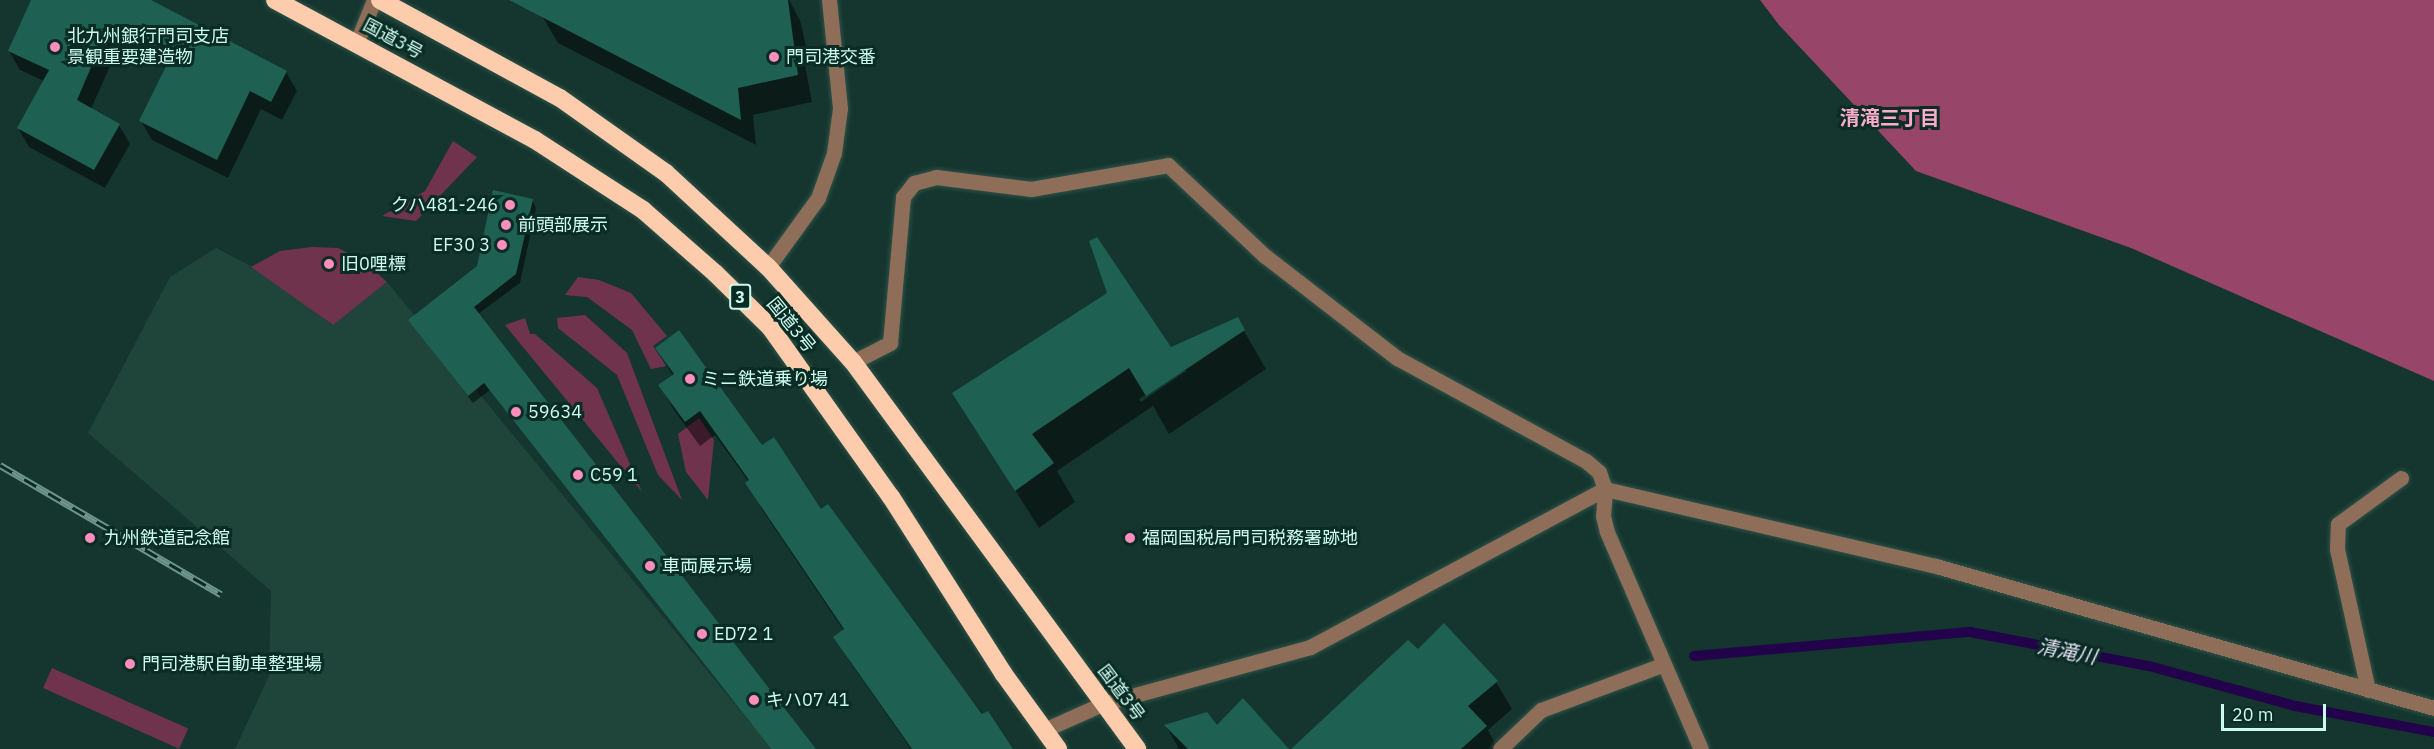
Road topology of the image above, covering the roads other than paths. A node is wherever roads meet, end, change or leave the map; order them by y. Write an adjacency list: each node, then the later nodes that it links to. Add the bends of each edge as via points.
1 (275, 0): 5 (highway, 国道3号 / 3)
2 (374, 0): 5 (street)
3 (380, 0): 6 (highway, 国道3号 / 3, via 560,98 666,173)
4 (829, 0): 6 (street, via 840,108 834,153 818,198)
5 (356, 44): 14 (highway, 国道3号 / 3, via 535,140 643,210 771,327 891,497)
6 (768, 267): 7 (highway, 国道3号 / 3)
7 (853, 362): 9 (street, via 890,343 903,197 914,183 936,177 1031,189 1168,165 1265,256 1397,358 1586,460 1599,472); 12 (highway, 国道3号 / 3)
8 (2401, 478): 11 (street, via 2338,524 2337,549)
9 (1605, 489): 10 (street, via 1603,516 1607,532); 11 (street, via 1936,566); 12 (street, via 1310,646)
10 (1662, 665): 17 (street, via 1541,710); 18 (street)
11 (2368, 690): 13 (street)
12 (1102, 704): 14 (street); 16 (highway, 国道3号 / 3)
13 (2434, 708)
14 (1044, 730): 15 (highway, 国道3号 / 3)
15 (1058, 749)
16 (1137, 749)
17 (1500, 749)
18 (1701, 749)

